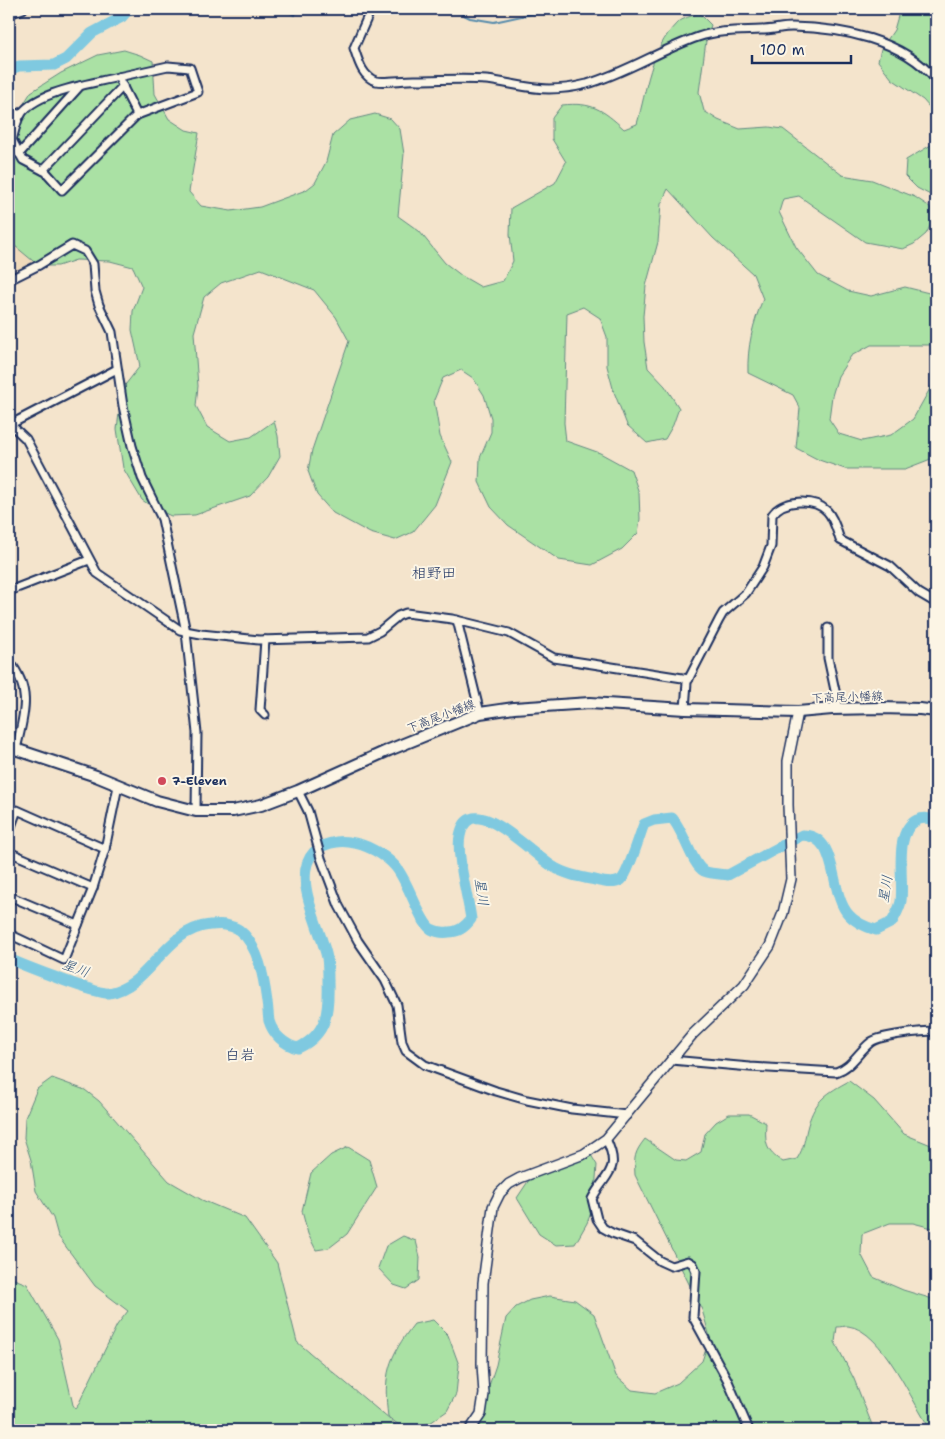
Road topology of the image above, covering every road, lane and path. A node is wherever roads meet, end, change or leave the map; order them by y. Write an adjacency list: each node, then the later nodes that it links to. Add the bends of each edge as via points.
1 (23, 9): 3 (street)
2 (371, 9): 5 (street, via 354,48 367,76 377,82 484,80 548,89 570,87 640,64 700,36 721,31 789,27 852,33 877,41 914,61)
3 (9, 14)
4 (118, 77): 6 (street); 7 (street); 10 (street, via 168,66 190,68 198,92)
5 (936, 80)
6 (80, 86): 9 (street, via 52,93); 11 (street)
7 (123, 86): 10 (street); 12 (street)
8 (9, 111): 9 (street)
9 (21, 115): 11 (street, via 12,140)
10 (137, 115): 12 (street, via 62,190)
11 (18, 154): 12 (street)
12 (42, 170)
13 (9, 280): 14 (street, via 72,245 85,251 93,264 95,291 112,332)
14 (118, 369): 15 (street); 21 (street, via 132,446 142,478 162,518)
15 (10, 424): 16 (street, via 26,439)
16 (89, 560): 17 (street); 21 (street, via 97,573)
17 (9, 591)
18 (936, 603): 24 (street, via 919,593 890,566 840,540 824,509 803,502 784,506 772,515 771,546 763,567 746,593 723,613)
19 (457, 620): 22 (street, via 406,613 368,637); 24 (street, via 509,633 554,658); 29 (street)
20 (828, 628): 26 (street, via 828,658)
21 (186, 632): 22 (street); 34 (street, via 197,733)
22 (264, 640): 30 (street, via 260,710)
23 (9, 660): 31 (street, via 20,678 25,695 25,711)
24 (689, 679): 25 (street)
25 (685, 709): 28 (main road, 下高尾小幡線); 29 (main road, 下高尾小幡線, via 590,703)
26 (840, 709): 27 (main road, 下高尾小幡線, via 920,708); 28 (main road, 下高尾小幡線)
27 (936, 711)
28 (798, 712): 43 (street, via 788,761 791,879 774,938 744,985)
29 (480, 713): 33 (main road, 下高尾小幡線)
30 (265, 715)
31 (13, 748): 32 (main road, 下高尾小幡線)
32 (118, 786): 34 (main road, 下高尾小幡線); 36 (street)
33 (298, 791): 34 (main road, 下高尾小幡線, via 261,806 233,811); 44 (street, via 308,811 339,906 358,942 385,980 397,1005 402,1042 414,1059 527,1100)
34 (196, 811)
35 (9, 832): 36 (street, via 17,810)
36 (105, 849): 38 (street)
37 (9, 852): 38 (street)
38 (93, 888): 40 (street)
39 (9, 896): 40 (street)
40 (78, 925): 41 (street, via 64,960)
41 (9, 934)
42 (936, 1031): 43 (street, via 872,1041 845,1069 836,1072)
43 (670, 1060): 44 (street)
44 (627, 1115): 45 (street)
45 (606, 1139): 46 (street, via 584,1154 508,1184 493,1207 483,1283 484,1394 480,1414); 47 (street, via 613,1160 610,1172 592,1199 597,1219 603,1228 635,1241 666,1264 685,1261 693,1264 696,1274 693,1317 727,1379)
46 (470, 1430)
47 (749, 1430)

